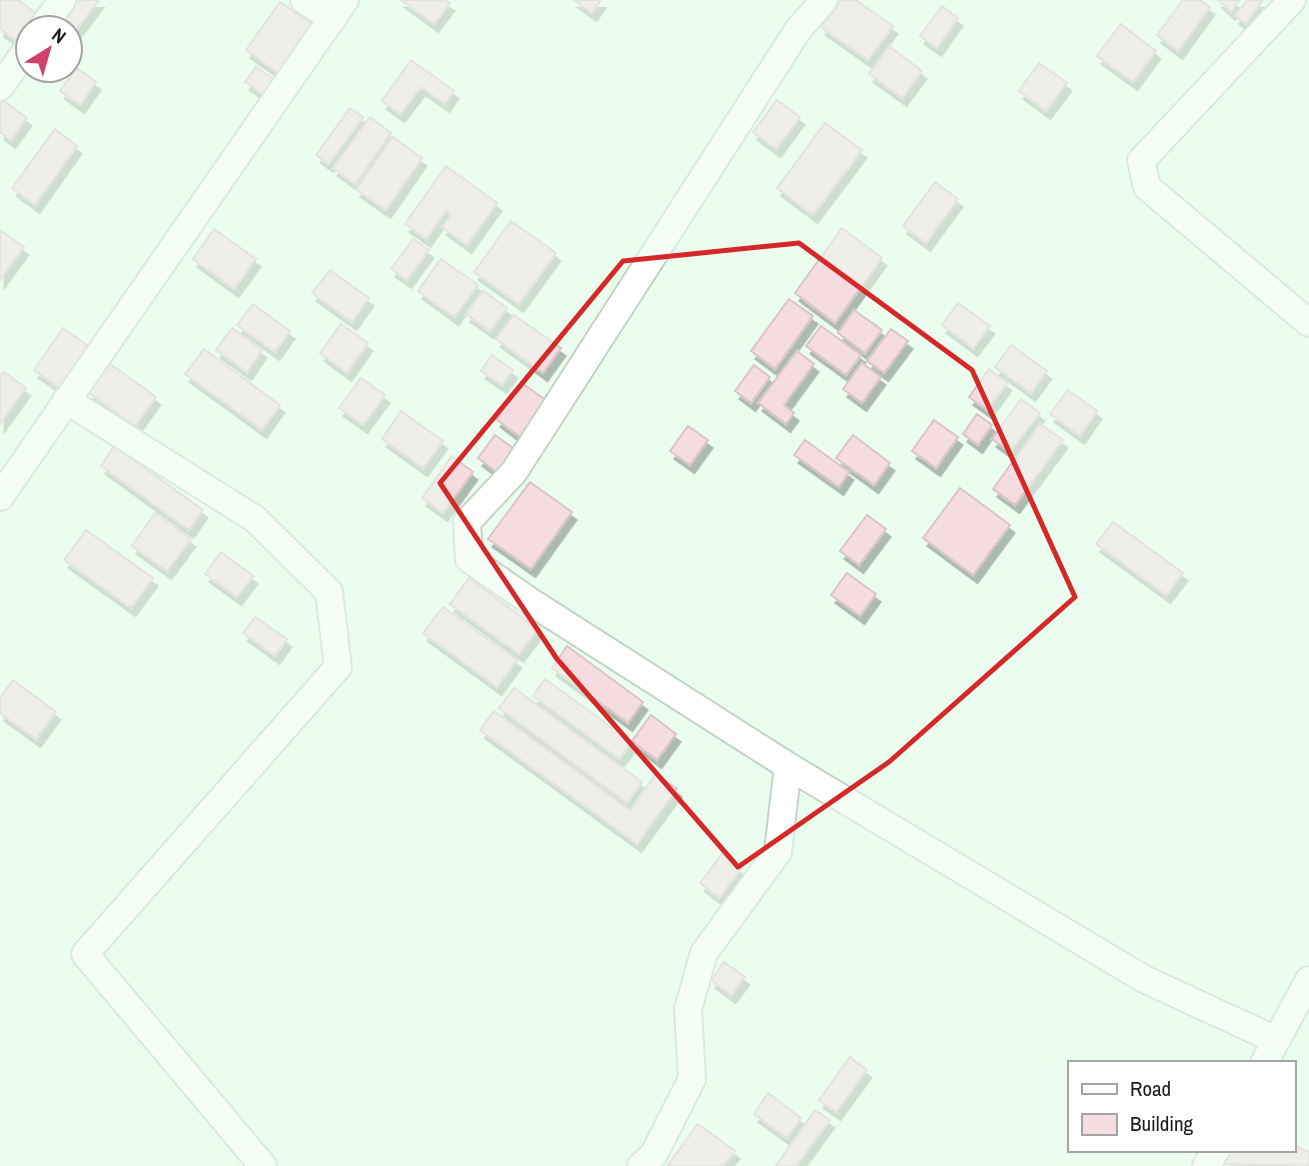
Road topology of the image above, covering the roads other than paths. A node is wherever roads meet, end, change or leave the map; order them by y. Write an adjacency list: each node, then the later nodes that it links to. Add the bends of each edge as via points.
1 (304, 0): 4 (street)
2 (824, 0): 10 (street, via 798,30 514,472 467,522 469,559)
3 (1292, 0): 7 (street, via 1140,161 1147,187)
4 (339, 9): 8 (street)
5 (14, 68): 6 (street)
6 (0, 87)
7 (1309, 323)
8 (66, 400): 9 (street); 13 (street, via 255,519 329,592 338,667 85,954)
9 (0, 497)
10 (788, 766): 12 (street); 14 (street, via 778,852 705,953 688,1009 692,1079 654,1154)
11 (1309, 981): 12 (street)
12 (1270, 1051)
13 (262, 1166)
14 (641, 1166)

